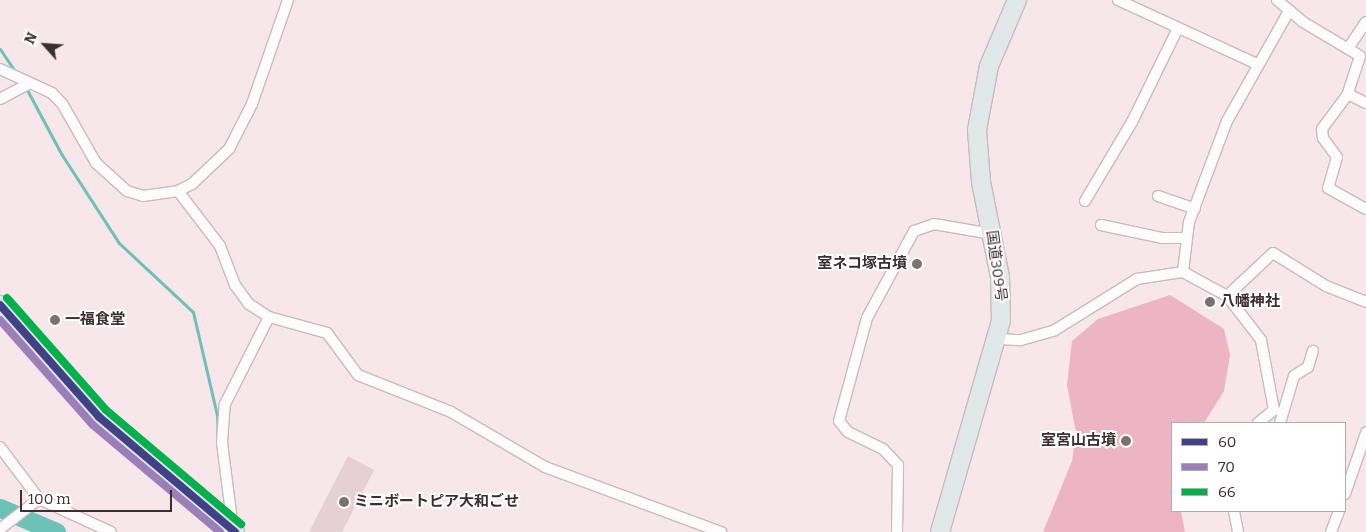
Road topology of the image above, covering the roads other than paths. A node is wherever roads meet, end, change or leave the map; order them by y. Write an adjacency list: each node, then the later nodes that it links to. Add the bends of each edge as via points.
1 (288, 0): 15 (street, via 252,104 229,148 192,184)
2 (1017, 0): 21 (highway, 国道309号, via 989,66 978,112 981,182)
3 (1118, 0): 7 (street)
4 (1277, 0): 5 (street)
5 (1289, 11): 8 (street); 9 (street)
6 (1366, 22): 8 (street)
7 (1177, 30): 9 (street); 17 (street, via 1132,122)
8 (1349, 47): 12 (street, via 1361,62)
9 (1257, 64): 18 (street, via 1227,121)
10 (0, 69): 11 (street)
11 (29, 83): 13 (street); 15 (street, via 63,105 96,163 127,191 143,196)
12 (1348, 94): 14 (street); 19 (street, via 1321,133 1337,157 1328,188)
13 (0, 99)
14 (1366, 103)
15 (178, 191): 27 (street, via 220,246 235,285 249,304)
16 (1158, 196): 18 (street)
17 (1085, 201)
18 (1195, 208): 22 (street)
19 (1366, 209)
20 (1101, 225): 22 (street, via 1145,235)
21 (992, 234): 28 (highway, 国道309号, via 1002,302); 45 (street, via 934,224 914,231 867,318 839,421 848,432 883,449 898,465)
22 (1187, 238): 23 (street)
23 (1183, 272): 24 (street); 28 (street, via 1137,279 1054,330 1021,340)
24 (1227, 296): 25 (street, via 1273,253 1326,286); 30 (street, via 1261,340)
25 (1366, 302)
26 (0, 305): 42 (highway, via 99,417)
27 (269, 317): 42 (street, via 225,404 222,443); 44 (street, via 327,333 358,375 451,412 545,467)
28 (999, 339): 46 (highway, 国道309号)
29 (1313, 351): 33 (street, via 1308,367 1294,376)
30 (1274, 410): 31 (street); 32 (street)
31 (1259, 422)
32 (1279, 422)
33 (1279, 422)
34 (1364, 440): 36 (street)
35 (0, 447): 38 (street)
36 (1348, 467): 37 (street)
37 (1346, 485)
38 (36, 501): 41 (street); 43 (street)
39 (1234, 512): 47 (street)
40 (1339, 512): 48 (street)
41 (7, 528)
42 (230, 528)
43 (111, 532)
44 (721, 532)
45 (897, 532)
46 (940, 532)
47 (1238, 532)
48 (1331, 532)

